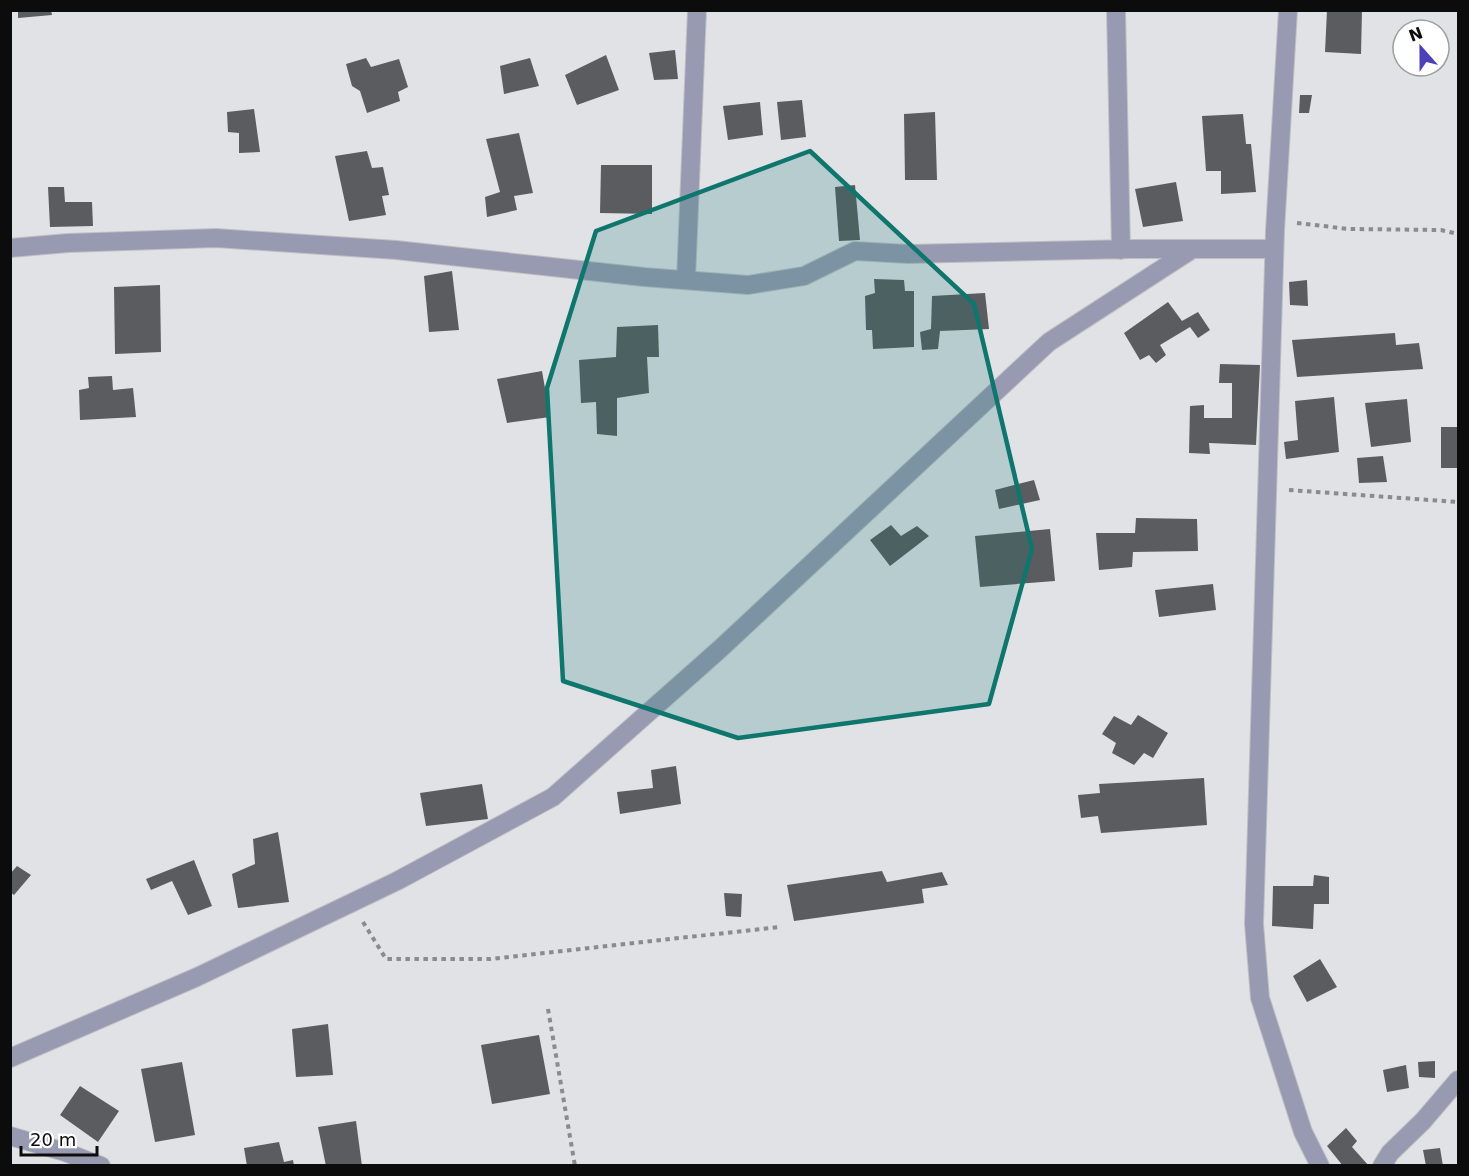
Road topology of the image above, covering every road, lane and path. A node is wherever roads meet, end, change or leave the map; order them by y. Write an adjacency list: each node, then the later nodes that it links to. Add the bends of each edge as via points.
1 (697, 10): 10 (street)
2 (1116, 10): 8 (street)
3 (1288, 10): 4 (street)
4 (1275, 221): 5 (path); 7 (street)
5 (1458, 234)
6 (10, 248): 10 (street, via 216,238 396,250)
7 (1274, 249): 9 (street); 11 (street)
8 (1121, 250): 9 (street); 10 (street, via 908,254 855,251 804,276 748,285)
9 (1191, 250): 13 (street, via 1049,342 729,641 553,797)
10 (686, 280)
11 (1267, 488): 12 (path); 21 (street, via 1254,924 1260,998 1302,1132)
12 (1458, 502)
13 (351, 903): 14 (path, via 386,959 490,959); 16 (street, via 197,978)
14 (779, 927)
15 (548, 1009): 20 (path)
16 (10, 1058)
17 (1458, 1080): 22 (street)
18 (10, 1136): 19 (street)
19 (100, 1166)
20 (575, 1166)
21 (1320, 1166)
22 (1382, 1166)

